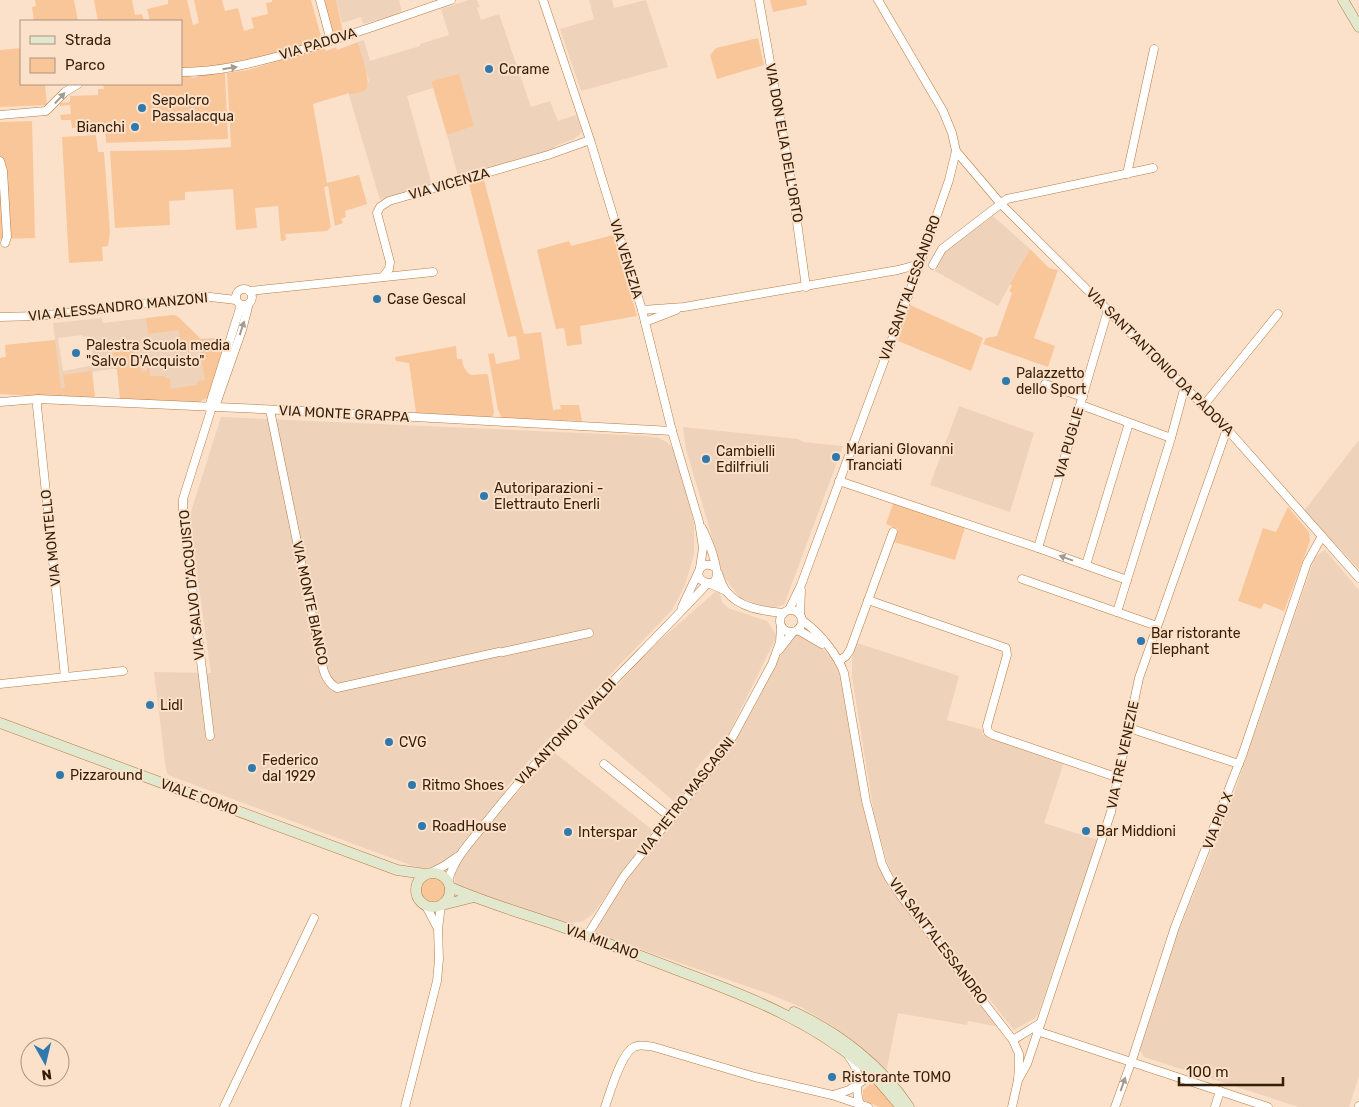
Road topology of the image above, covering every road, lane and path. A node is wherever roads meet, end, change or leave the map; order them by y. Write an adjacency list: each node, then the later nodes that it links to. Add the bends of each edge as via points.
1 (320, 0): 8 (street)
2 (451, 0): 8 (street, VIA PADOVA)
3 (542, 0): 13 (street, VIA VENEZIA)
4 (759, 0): 26 (street, VIA DON ELIA DELL'ORTO)
5 (878, 0): 14 (street, VIA SANT'ALESSANDRO, via 943,111)
6 (1343, 0): 7 (main road)
7 (1359, 27)
8 (331, 42): 10 (street, VIA PADOVA, one-way to 8, via 241,66)
9 (1154, 49): 17 (street)
10 (182, 72)
11 (76, 85): 12 (street, one-way to 11, via 42,113)
12 (0, 115)
13 (590, 140): 25 (street, VIA VICENZA, via 380,207 377,213 390,262); 29 (street, VIA VENEZIA)
14 (956, 151): 18 (street, VIA SANT'ANTONIO DA PADOVA); 20 (street, VIA SANT'ALESSANDRO)
15 (0, 161): 19 (street, via 5,199)
16 (1153, 168): 17 (street)
17 (1127, 174): 18 (street, via 1015,197)
18 (1001, 204): 21 (street, via 942,249); 30 (street, VIA SANT'ANTONIO DA PADOVA)
19 (5, 243)
20 (920, 264): 22 (street); 24 (street, VIA SANT'ALESSANDRO)
21 (933, 265)
22 (898, 270): 24 (street); 26 (street)
23 (433, 272): 25 (street, VIA ALESSANDRO MANZONI)
24 (915, 276): 48 (street, VIA SANT'ALESSANDRO)
25 (383, 277): 27 (street, VIA ALESSANDRO MANZONI, via 267,290)
26 (806, 286): 28 (street)
27 (245, 299): 32 (street, VIA ALESSANDRO MANZONI, via 202,296 87,311); 42 (street, VIA SALVO D'ACQUISTO)
28 (684, 307): 29 (street); 33 (street)
29 (642, 310): 33 (street, VIA VENEZIA)
30 (1108, 310): 35 (street, VIA SANT'ANTONIO DA PADOVA); 39 (street, VIA PUGLIE)
31 (1278, 314): 41 (street)
32 (0, 317)
33 (645, 322): 46 (street, VIA VENEZIA)
34 (1045, 384): 39 (street)
35 (1186, 386): 41 (street, VIA SANT'ANTONIO DA PADOVA); 47 (street)
36 (0, 398): 38 (street, VIA MONTE GRAPPA)
37 (38, 399): 38 (street, VIA MONTE GRAPPA); 42 (street, VIA MONTE GRAPPA); 74 (street, VIA MONTELLO)
38 (16, 400): 40 (street, VIA MONTE GRAPPA)
39 (1082, 401): 44 (street); 52 (street, VIA PUGLIE)
40 (0, 402)
41 (1204, 405): 45 (street, VIA SANT'ANTONIO DA PADOVA)
42 (212, 407): 43 (street, VIA MONTE GRAPPA); 78 (street, VIA SALVO D'ACQUISTO, via 183,512)
43 (270, 410): 46 (street, VIA MONTE GRAPPA); 69 (street, VIA MONTE BIANCO, via 319,649 326,679 331,685 337,688)
44 (1129, 423): 47 (street); 53 (street)
45 (1227, 429): 51 (street, VIA SANT'ANTONIO DA PADOVA); 67 (street, VIA TRE VENEZIE)
46 (672, 431): 49 (street, VIA VENEZIA)
47 (1171, 438): 58 (street)
48 (839, 481): 52 (street); 60 (street, VIA SANT'ALESSANDRO)
49 (699, 522): 54 (street, VIA VENEZIA, via 703,548); 55 (street, VIA VENEZIA, via 710,543)
50 (893, 532): 62 (street)
51 (1322, 536): 56 (street, VIA SANT'ANTONIO DA PADOVA); 80 (street, VIA PIO X, via 1307,563)
52 (1038, 548): 53 (street, one-way to 52)
53 (1086, 565): 58 (street)
54 (699, 570): 55 (street, via 710,564); 59 (street, via 703,582); 64 (street)
55 (716, 570): 59 (street, via 717,578); 61 (street, VIA VENEZIA)
56 (1359, 578)
57 (1022, 579): 63 (street)
58 (1127, 580): 63 (street)
59 (708, 583): 61 (street); 64 (street, VIA ANTONIO VIVALDI)
60 (802, 585): 65 (street, VIA SANT'ALESSANDRO); 66 (street, VIA SANT'ALESSANDRO)
61 (724, 590): 66 (street, via 740,603)
62 (868, 600): 72 (street, via 850,650); 81 (street, via 1006,648 988,732)
63 (1117, 612): 67 (street)
64 (678, 616): 83 (street, VIA ANTONIO VIVALDI, via 510,792)
65 (801, 617): 66 (street, via 795,610); 68 (street, VIA PIETRO MASCAGNI); 71 (street, VIA SANT'ALESSANDRO)
66 (783, 618): 68 (street, VIA SANT'ALESSANDRO, via 786,631); 70 (street, VIA PIETRO MASCAGNI)
67 (1157, 626): 77 (street, VIA TRE VENEZIE, via 1137,686)
68 (796, 631): 70 (street, VIA PIETRO MASCAGNI); 71 (street, VIA SANT'ALESSANDRO)
69 (589, 633)
70 (777, 653): 82 (street, VIA PIETRO MASCAGNI, via 727,746)
71 (833, 653): 72 (street, VIA SANT'ALESSANDRO)
72 (839, 661): 96 (street, VIA SANT'ALESSANDRO, via 868,812 886,873 900,896)
73 (123, 671): 74 (street)
74 (65, 677): 75 (street)
75 (0, 684)
76 (0, 723): 84 (main road, VIALE COMO)
77 (1129, 728): 80 (street); 81 (street, VIA TRE VENEZIE)
78 (210, 736)
79 (604, 764): 82 (street)
80 (1240, 764): 99 (street, VIA PIO X, via 1175,927)
81 (1119, 778): 95 (street, VIA TRE VENEZIE, via 1111,812)
82 (671, 818): 93 (street, VIA PIETRO MASCAGNI, via 624,876)
83 (461, 854): 85 (street); 86 (street, via 454,864)
84 (397, 870): 85 (main road, VIALE COMO); 87 (main road)
85 (428, 873): 86 (main road, via 444,876); 87 (main road, via 419,879)
86 (449, 884): 88 (main road, VIA MILANO); 89 (main road, via 450,894)
87 (416, 892): 90 (main road, via 417,898)
88 (474, 898): 89 (main road); 93 (main road, VIA MILANO)
89 (441, 905): 90 (main road); 92 (street)
90 (426, 906): 92 (street)
91 (314, 918): 107 (street)
92 (438, 929): 108 (street, via 437,982)
93 (587, 936): 94 (main road, VIA MILANO)
94 (729, 989): 98 (main road, VIA MILANO, via 802,1023); 105 (main road, VIA MILANO, via 779,1005 824,1028 864,1057)
95 (1038, 1028): 96 (street); 97 (street, VIA TRE VENEZIE); 99 (street)
96 (1014, 1042): 97 (street, via 1024,1048); 101 (street, via 1019,1062)
97 (1034, 1043): 101 (street, VIA TRE VENEZIE)
98 (844, 1051): 100 (main road, VIA MILANO); 102 (street, via 856,1068)
99 (1130, 1061): 103 (street); 111 (street, VIA PIO X, one-way to 99)
100 (874, 1076): 102 (street); 105 (main road, VIA MILANO); 105 (street, via 889,1086)
101 (1018, 1080): 110 (street)
102 (858, 1084): 104 (street); 106 (street, via 858,1098)
103 (1220, 1091): 112 (street); 113 (street)
104 (832, 1095): 106 (street); 109 (street, via 748,1075 654,1047 638,1046 625,1056)
105 (902, 1101)
106 (864, 1106)
107 (224, 1107)
108 (405, 1107)
109 (605, 1107)
110 (1012, 1107)
111 (1115, 1107)
112 (1216, 1107)
113 (1268, 1107)

